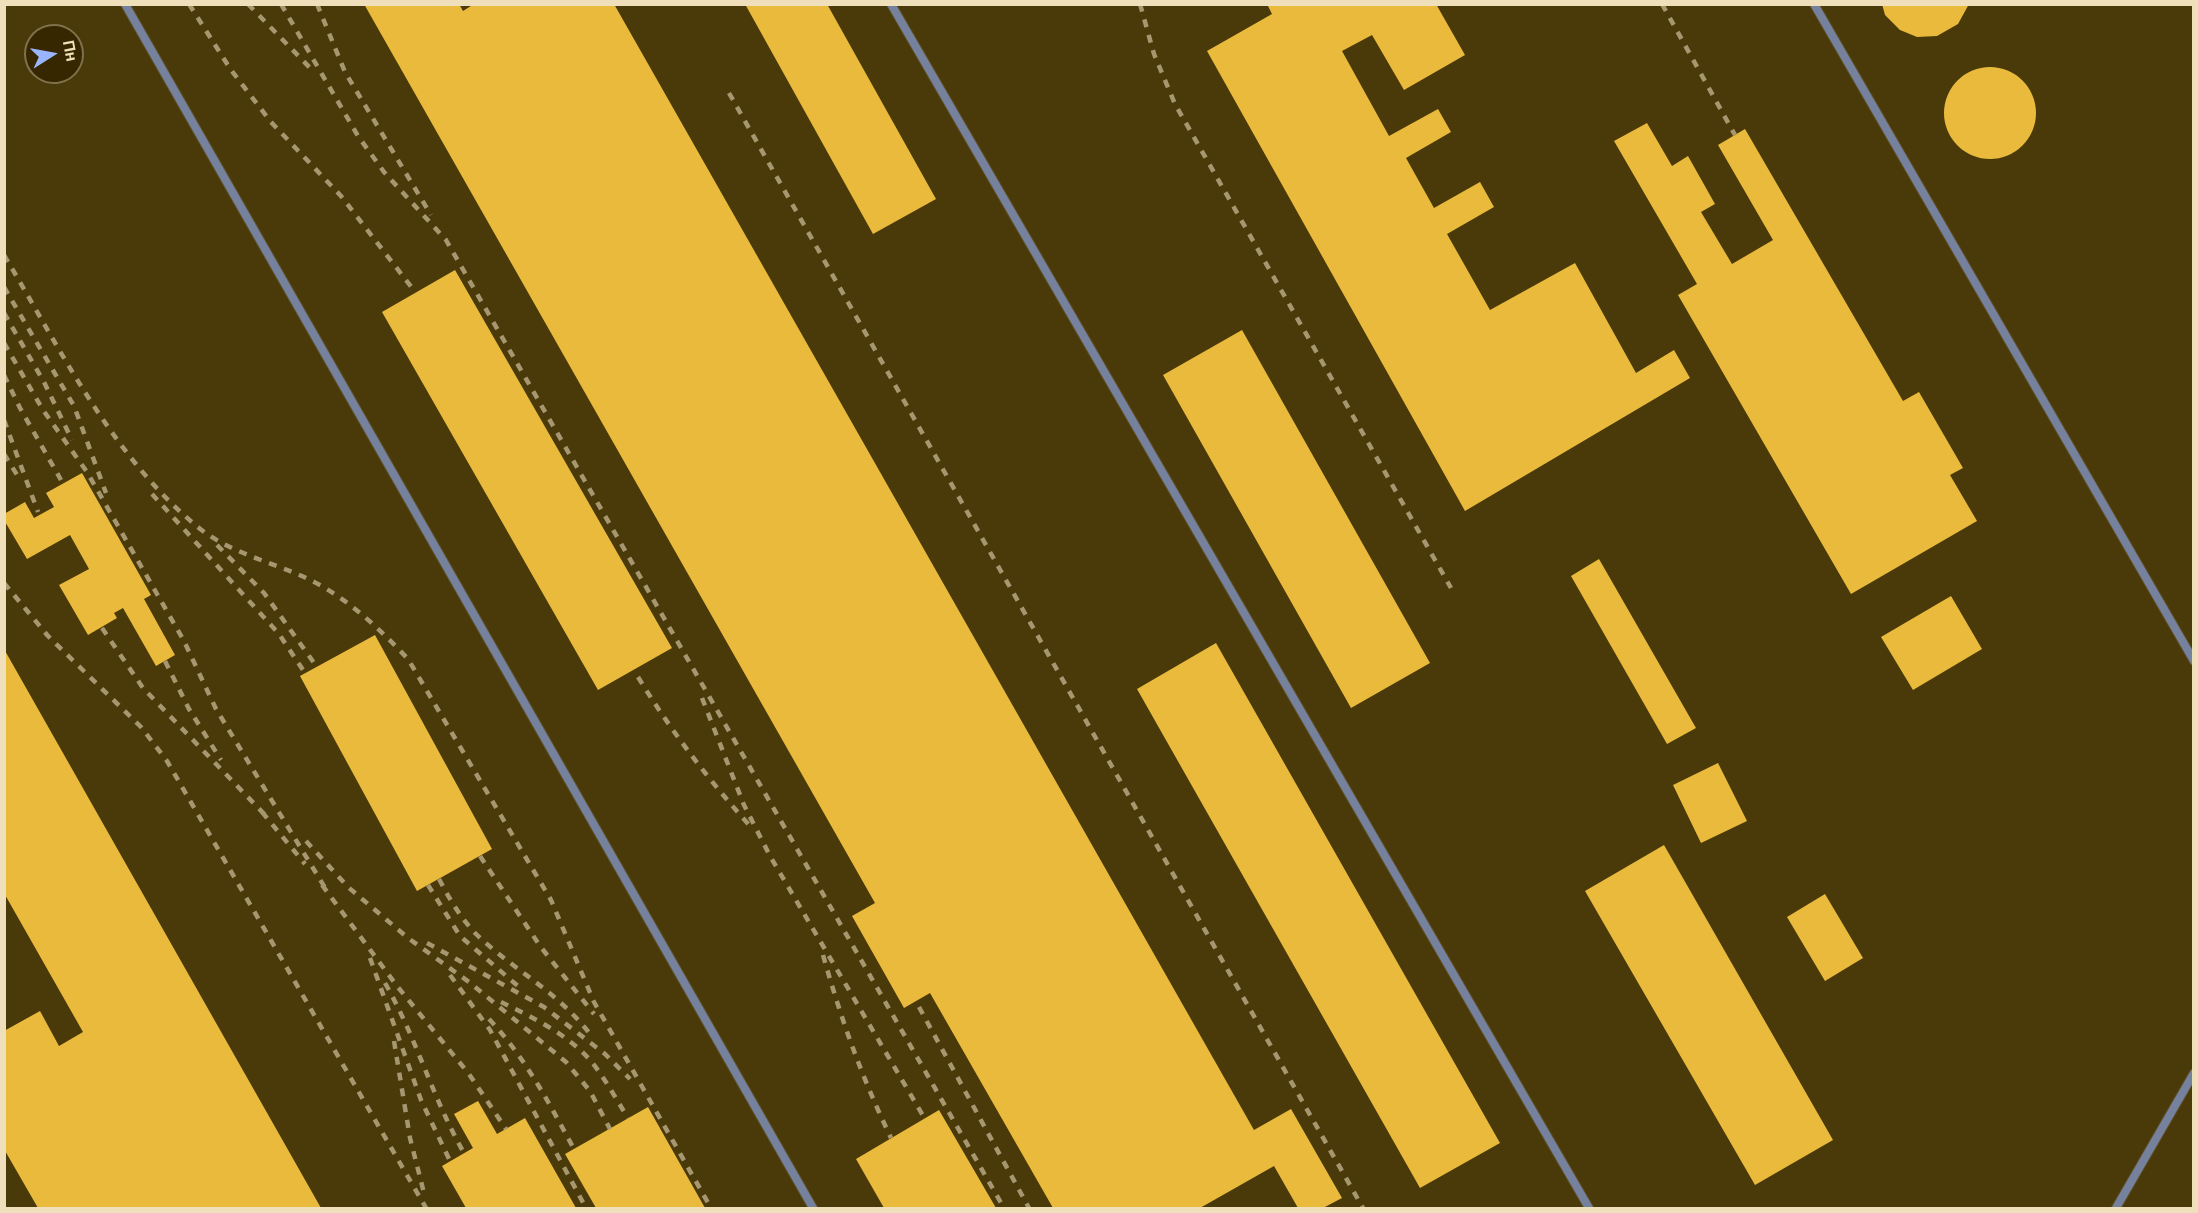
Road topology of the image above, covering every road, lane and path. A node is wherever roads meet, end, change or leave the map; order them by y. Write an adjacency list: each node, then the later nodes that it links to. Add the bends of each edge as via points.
1 (125, 4): 6 (lane)
2 (891, 4): 7 (lane)
3 (1814, 4): 4 (lane)
4 (2193, 661)
5 (2193, 1073): 8 (lane)
6 (813, 1209)
7 (1589, 1209)
8 (2116, 1209)

